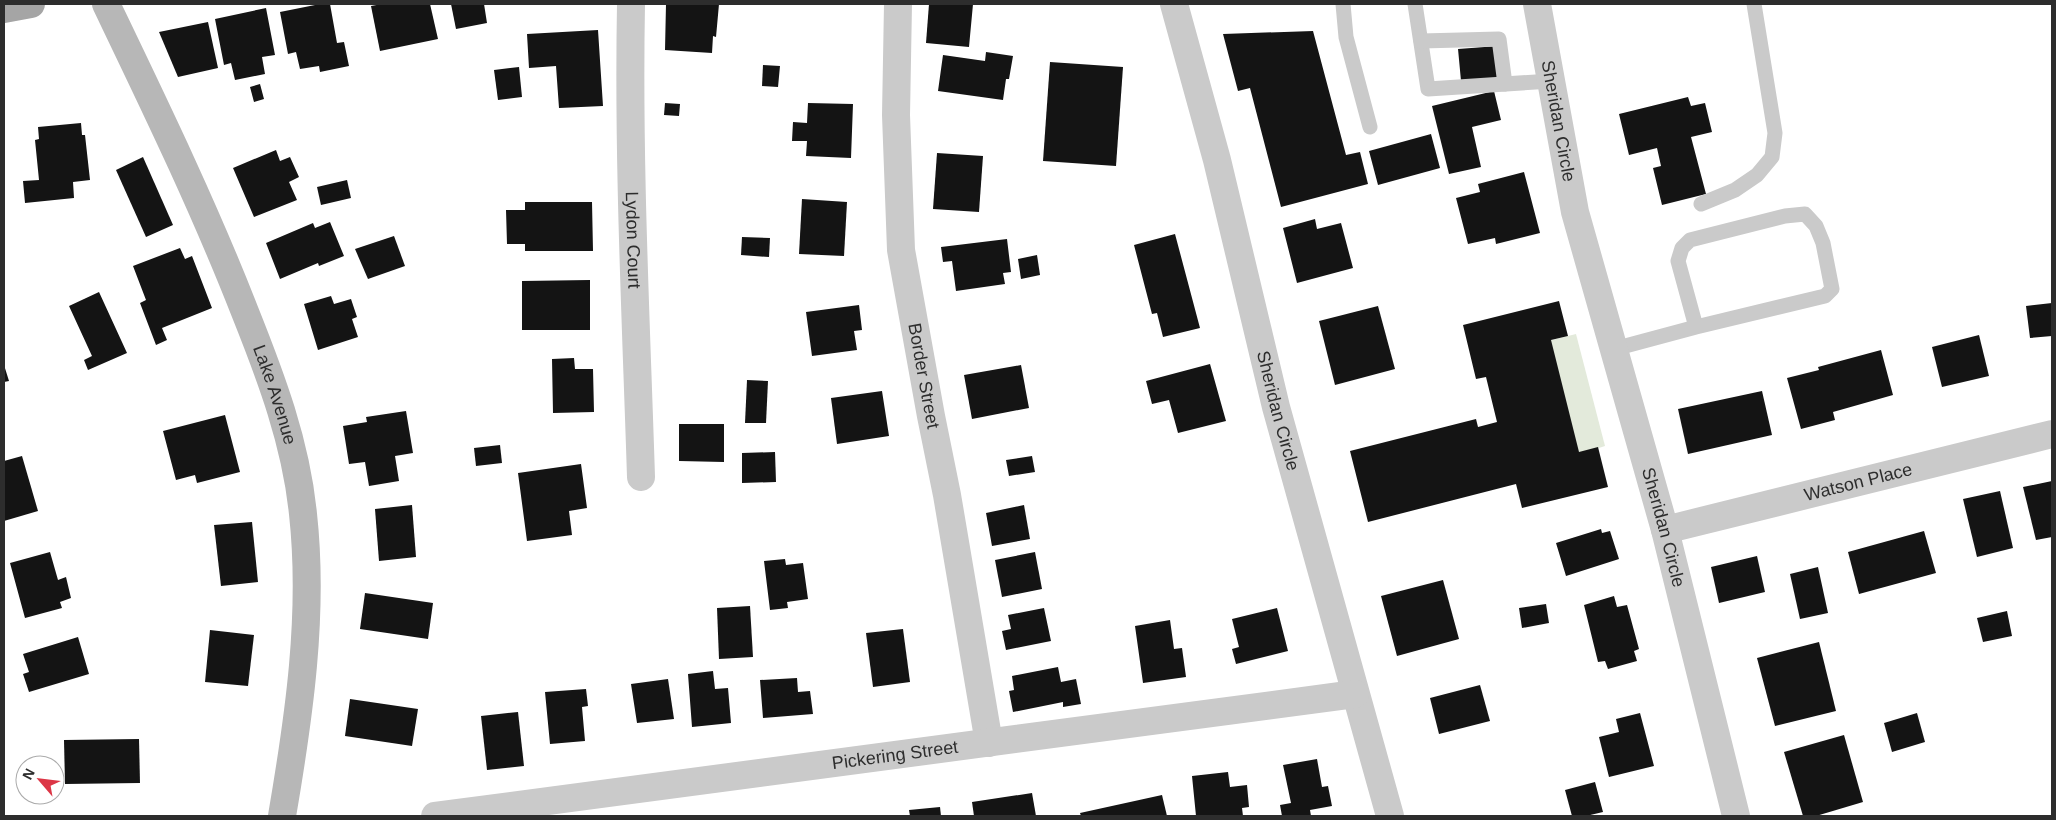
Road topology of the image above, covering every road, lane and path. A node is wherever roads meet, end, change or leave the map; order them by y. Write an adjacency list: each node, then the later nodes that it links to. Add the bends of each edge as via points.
1 (30, 4): 10 (main road)
2 (106, 4): 23 (street, Lake Avenue, via 230,275 272,381 295,465 305,530 306,608 300,686)
3 (631, 4): 19 (street, Lydon Court, via 632,194)
4 (898, 4): 22 (street, Border Street, via 896,115 901,250)
5 (1174, 4): 21 (street, Sheridan Circle, via 1217,160 1276,407)
6 (1343, 4): 14 (lane, via 1346,37)
7 (1415, 4): 11 (lane)
8 (1537, 4): 12 (street, Sheridan Circle)
9 (1754, 4): 15 (lane, via 1775,133 1772,158 1757,175 1735,190)
10 (4, 9)
11 (1421, 40): 13 (lane, via 1499,39); 13 (lane, via 1428,89)
12 (1551, 81): 13 (lane); 17 (street, Sheridan Circle, via 1575,212)
13 (1505, 84)
14 (1370, 127)
15 (1700, 204)
16 (1696, 327): 16 (lane, via 1825,296 1832,288 1823,243 1816,226 1805,214 1690,240 1682,248 1678,261); 17 (lane)
17 (1614, 349): 20 (street, Sheridan Circle)
18 (2052, 434): 20 (street, Watson Place)
19 (642, 477)
20 (1665, 530): 26 (street, Sheridan Circle)
21 (1355, 694): 22 (street, Pickering Street); 25 (street, Sheridan Circle)
22 (990, 743): 24 (street, Pickering Street)
23 (282, 816)
24 (435, 816)
25 (1390, 816)
26 (1736, 816)

